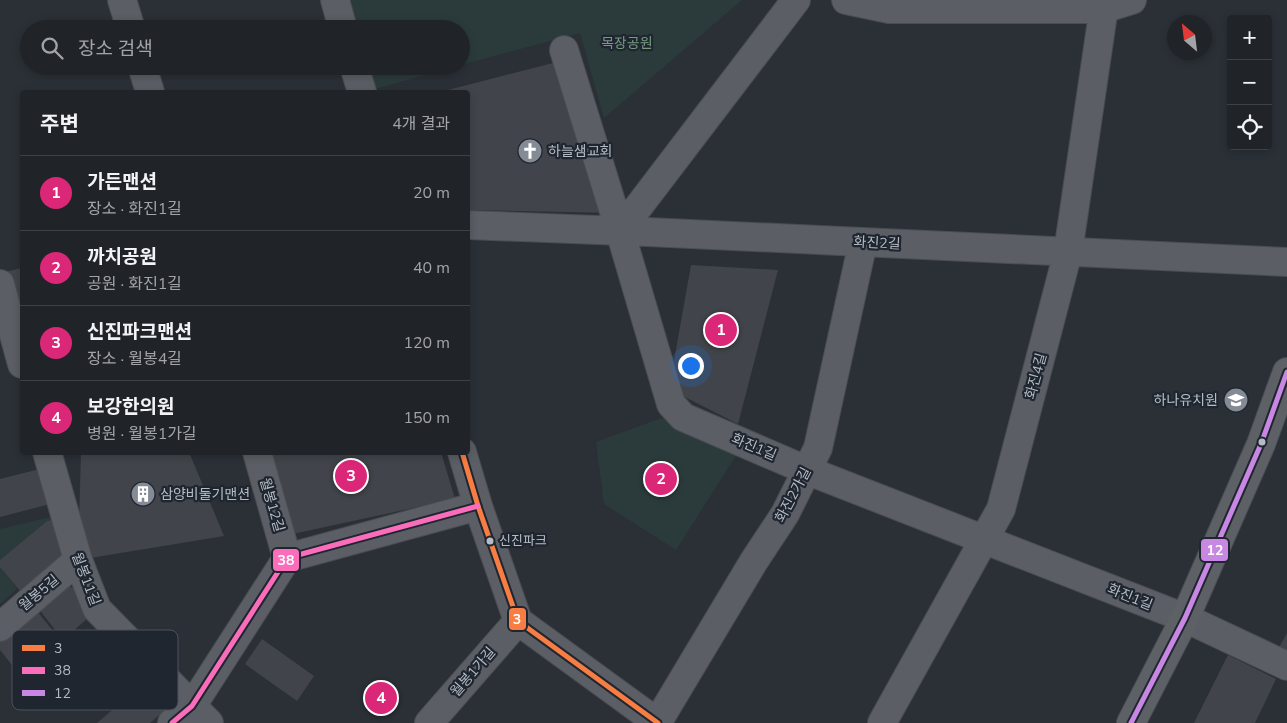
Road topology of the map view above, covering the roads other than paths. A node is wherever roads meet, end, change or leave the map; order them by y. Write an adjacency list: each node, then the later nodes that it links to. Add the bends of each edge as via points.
1 (122, 0): 7 (street)
2 (335, 0): 8 (street)
3 (796, 0): 15 (street)
4 (846, 0): 6 (street, via 890,9)
5 (1132, 0): 6 (street)
6 (1104, 5): 17 (street, 화진4길)
7 (128, 20)
8 (341, 20)
9 (564, 50): 15 (street, 화진1길)
10 (145, 75): 12 (street)
11 (357, 75): 13 (street)
12 (149, 90)
13 (361, 90)
14 (470, 225): 15 (street, 화진2길)
15 (620, 231): 16 (street, 화진2길); 26 (street, 화진1길, via 672,404 683,417)
16 (863, 242): 17 (street, 화진2길); 26 (street, 화진2가길, via 818,448)
17 (1068, 252): 18 (street, 화진2길); 28 (street, 화진4길, via 1001,509)
18 (1287, 262)
19 (0, 284): 20 (street)
20 (12, 332): 21 (street)
21 (20, 358)
22 (1287, 372): 31 (main road, via 1261,444)
23 (48, 455): 30 (street, 월봉11길)
24 (258, 455): 29 (street, 월봉12길)
25 (463, 455): 27 (street)
26 (806, 470): 28 (street, 화진1길); 39 (street, 화진2가길, via 785,514)
27 (478, 506): 29 (street); 32 (street)
28 (984, 539): 31 (street, 화진1길); 40 (street, 화진4길)
29 (287, 558): 37 (street)
30 (78, 560): 33 (street, 월봉5길); 34 (street, 월봉11길, via 97,609)
31 (1185, 618): 35 (street, 화진1길); 41 (main road)
32 (518, 621): 38 (street, 월봉1가길); 39 (street)
33 (0, 626)
34 (115, 630)
35 (1287, 666)
36 (178, 702): 37 (street, 월봉11길)
37 (191, 717)
38 (429, 723)
39 (658, 723)
40 (882, 723)
41 (1131, 723)

